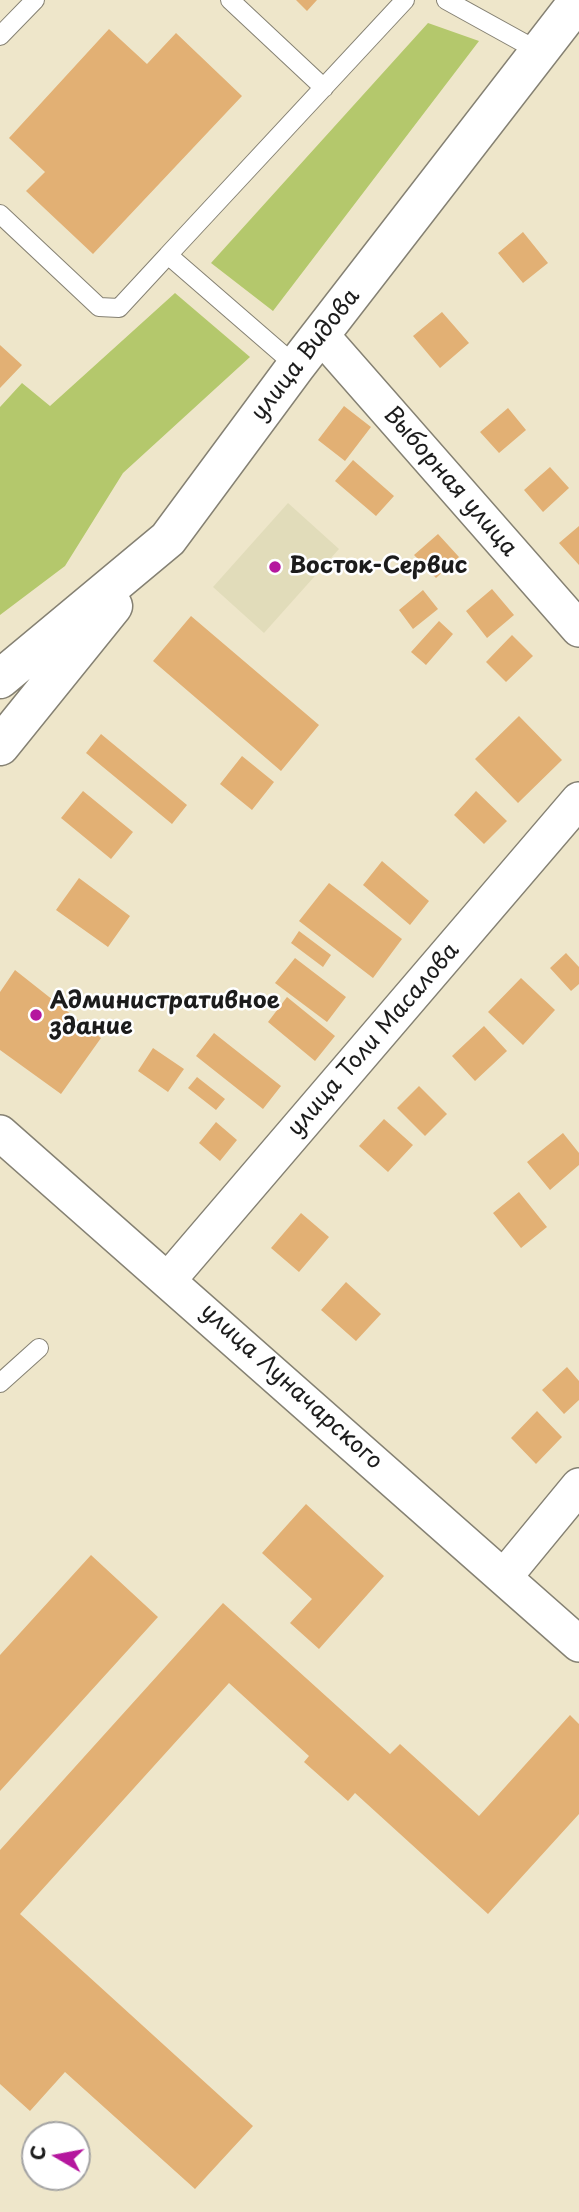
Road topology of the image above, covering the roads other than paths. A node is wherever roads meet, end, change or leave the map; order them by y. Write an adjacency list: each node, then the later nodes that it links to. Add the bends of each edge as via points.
1 (35, 0): 6 (lane)
2 (230, 0): 8 (lane)
3 (405, 0): 8 (lane)
4 (446, 0): 7 (lane)
5 (577, 7): 7 (street, улица Видова)
6 (0, 36)
7 (540, 52): 11 (street, улица Видова)
8 (324, 88): 10 (lane)
9 (0, 214): 10 (lane, via 99,307 119,307)
10 (168, 255): 12 (lane)
11 (321, 335): 12 (street, улица Видова); 14 (street, Выборная улица)
12 (296, 366): 13 (street, улица Видова)
13 (168, 540): 15 (street, улица Видова); 16 (street)
14 (579, 629)
15 (0, 679)
16 (0, 746)
17 (579, 800): 19 (street, улица Толи Масалова)
18 (0, 1133): 19 (street, улица Луначарского)
19 (169, 1279): 23 (street, улица Луначарского)
20 (39, 1348): 21 (lane)
21 (0, 1383)
22 (579, 1486): 23 (street)
23 (504, 1577): 24 (street, улица Луначарского)
24 (579, 1644)

